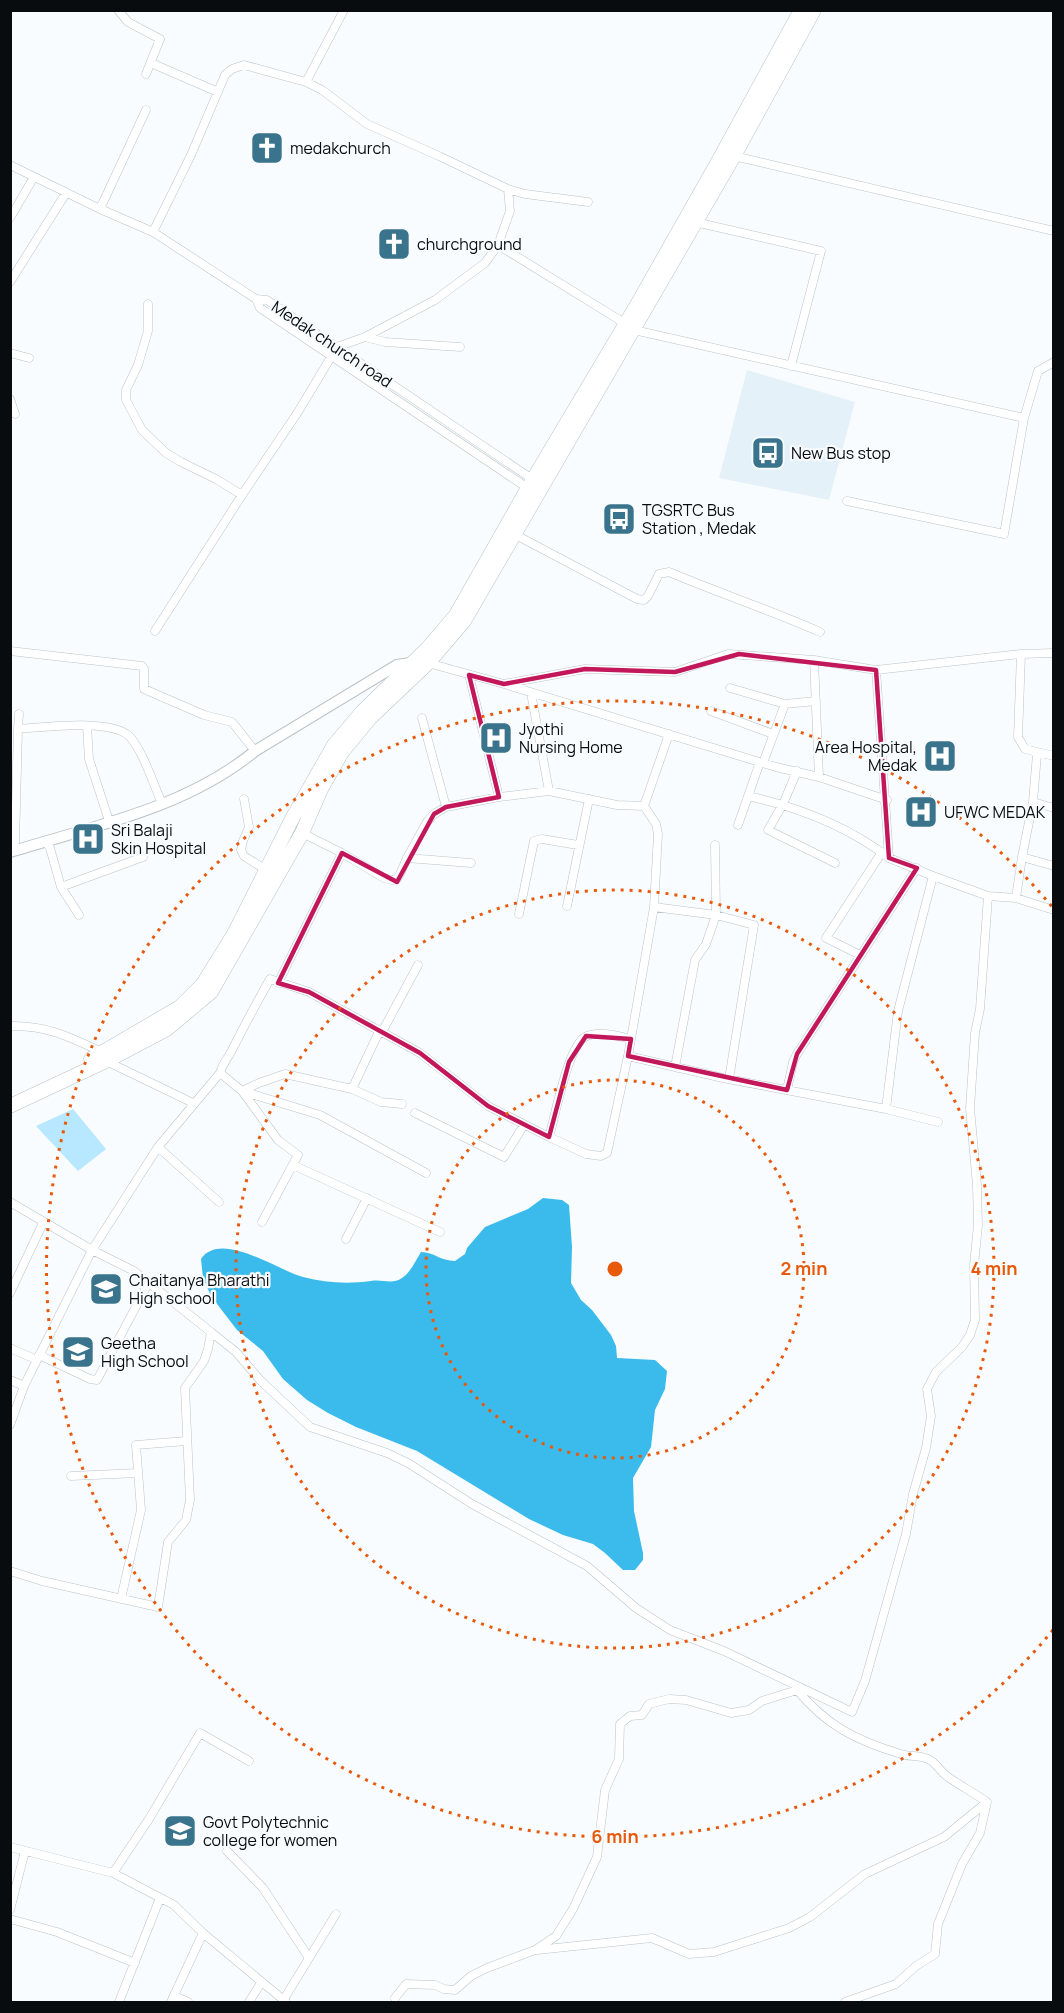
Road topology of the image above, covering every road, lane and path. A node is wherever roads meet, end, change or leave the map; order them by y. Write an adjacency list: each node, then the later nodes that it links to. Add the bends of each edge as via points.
1 (118, 10): 5 (street, via 128,22 160,39)
2 (344, 10): 7 (street)
3 (801, 10): 25 (highway)
4 (814, 10): 10 (highway)
5 (151, 63): 6 (street); 8 (street)
6 (146, 74)
7 (306, 82): 8 (street, via 244,65 225,75); 13 (street, via 367,124)
8 (218, 92): 20 (street)
9 (146, 110): 16 (street)
10 (734, 156): 18 (highway); 19 (street)
11 (10, 165): 12 (street)
12 (34, 177): 14 (street); 17 (street)
13 (508, 189): 15 (street); 21 (street, via 510,212)
14 (66, 193): 16 (street); 22 (street)
15 (588, 201)
16 (100, 210): 20 (street)
17 (10, 218)
18 (695, 222): 25 (highway); 33 (street, via 820,250)
19 (1053, 231)
20 (153, 232): 23 (street)
21 (498, 245): 25 (street); 26 (street, via 484,263 435,300)
22 (10, 282)
23 (256, 299): 28 (street, Medak church road, via 267,300); 30 (street, Medak church road, via 260,308)
24 (148, 304): 38 (street, via 148,331 126,390 126,400 142,430 166,453)
25 (630, 327): 33 (street); 37 (highway)
26 (365, 337): 27 (street, via 385,342); 28 (street)
27 (460, 346)
28 (337, 348): 30 (street); 37 (street, Medak church road)
29 (10, 353): 31 (street)
30 (331, 356): 37 (street, Medak church road); 38 (street)
31 (29, 358)
32 (1053, 362): 36 (street, via 1038,371)
33 (791, 366): 36 (street)
34 (10, 399): 35 (street)
35 (15, 414)
36 (1024, 418): 39 (street, via 1004,534)
37 (535, 487): 40 (highway); 47 (highway, via 456,615)
38 (242, 495): 41 (street)
39 (847, 501)
40 (514, 534): 42 (street, via 637,599 644,600 659,574 669,572); 48 (highway, via 464,621)
41 (155, 630)
42 (820, 632)
43 (10, 651): 63 (street, via 142,666 144,689 204,715 232,722)
44 (1053, 653): 45 (street)
45 (1021, 654): 49 (street); 64 (street, via 1018,737 1025,749)
46 (814, 660): 49 (street); 51 (street, via 728,654 675,672 585,669); 54 (street)
47 (412, 662): 48 (street); 63 (street, via 397,664); 98 (highway, via 334,745)
48 (428, 663): 50 (street); 83 (highway, via 370,718 342,752)
49 (876, 670): 74 (street)
50 (469, 675): 51 (street); 71 (street)
51 (504, 684): 53 (street)
52 (730, 688): 55 (street)
53 (531, 693): 61 (street); 69 (street)
54 (816, 701): 55 (street); 68 (street)
55 (785, 704): 62 (street)
56 (711, 711): 62 (street)
57 (19, 714): 60 (street)
58 (422, 718): 79 (street)
59 (87, 726): 60 (street); 76 (street, via 117,728 129,736); 81 (street, via 89,759)
60 (18, 729): 87 (street, via 15,843)
61 (669, 734): 66 (street); 78 (street)
62 (773, 734): 66 (street)
63 (255, 751): 76 (street, via 200,788)
64 (1037, 754): 65 (street); 75 (street)
65 (1053, 756)
66 (762, 762): 67 (street); 70 (street)
67 (797, 771): 68 (street); 77 (street)
68 (819, 777): 74 (street)
69 (549, 791): 71 (street); 73 (street)
70 (748, 796): 77 (street); 82 (street)
71 (499, 797): 79 (street)
72 (244, 799): 98 (street, via 249,827 242,850 244,856)
73 (589, 799): 78 (street); 85 (street)
74 (887, 800): 93 (street)
75 (1033, 802): 80 (street); 91 (street)
76 (162, 803): 81 (street)
77 (783, 804): 88 (street); 95 (street, via 768,830)
78 (644, 806): 104 (street, via 658,834)
79 (446, 807): 92 (street, via 427,822)
80 (1053, 808)
81 (109, 821): 84 (street)
82 (738, 825)
83 (302, 833): 89 (street); 116 (highway, via 211,992 167,1029)
84 (45, 841): 87 (street); 100 (street)
85 (578, 845): 103 (street); 106 (street, via 542,839 534,842)
86 (715, 845): 108 (street)
87 (10, 852)
88 (882, 852): 93 (street); 109 (street, via 826,938)
89 (342, 853): 92 (street, via 392,880 397,879); 111 (street)
90 (143, 857): 100 (street)
91 (1022, 857): 96 (street); 102 (street)
92 (407, 858): 94 (street)
93 (890, 858): 97 (street)
94 (471, 863)
95 (835, 863)
96 (1053, 866)
97 (917, 868): 99 (street); 109 (street)
98 (266, 870): 116 (highway, via 234,934 198,990 180,1007)
99 (933, 876): 101 (street); 127 (street, via 898,1011)
100 (61, 887): 107 (street)
101 (988, 896): 102 (street); 145 (street, via 970,1108 978,1225 975,1320 962,1347 936,1372 927,1389 931,1416 926,1448 865,1681 852,1712 724,1651 670,1630 636,1608 587,1566 472,1504 408,1464 310,1426)
102 (1016, 898): 105 (street)
103 (567, 906)
104 (654, 907): 108 (street); 114 (street)
105 (1053, 910)
106 (519, 914)
107 (79, 915)
108 (716, 915): 117 (street, via 706,944 695,960 675,1067); 119 (street, via 754,925)
109 (860, 955): 121 (street, via 797,1054)
110 (418, 965): 113 (street)
111 (278, 983): 113 (street, via 309,992); 118 (street, via 270,980)
112 (10, 1026): 116 (street, via 49,1029)
113 (382, 1032): 120 (street); 130 (street, via 424,1056 488,1106)
114 (631, 1039): 115 (street); 131 (street, via 597,1034 579,1041 569,1062)
115 (628, 1056): 117 (street); 131 (street, via 607,1153 586,1154)
116 (105, 1057): 123 (highway); 124 (street); 126 (highway)
117 (678, 1068): 119 (street)
118 (220, 1073): 122 (street); 124 (street)
119 (729, 1079): 121 (street)
120 (352, 1089): 122 (street, via 285,1074); 125 (street, via 381,1102)
121 (787, 1090): 127 (street)
122 (242, 1092): 133 (street, via 278,1140 298,1155); 134 (street, via 320,1115)
123 (10, 1097)
124 (193, 1103): 132 (street)
125 (402, 1104)
126 (10, 1106)
127 (886, 1109): 129 (street)
128 (415, 1113): 130 (street, via 504,1157)
129 (939, 1122)
130 (524, 1125): 131 (street)
131 (549, 1137)
132 (158, 1147): 137 (street); 142 (street)
133 (293, 1165): 135 (street); 138 (street)
134 (426, 1173)
135 (367, 1198): 140 (street); 141 (street)
136 (10, 1202): 139 (street)
137 (219, 1202)
138 (262, 1222)
139 (43, 1223): 142 (street); 144 (street)
140 (440, 1232)
141 (346, 1239)
142 (92, 1250): 143 (street); 147 (street)
143 (149, 1282): 145 (street); 147 (street, via 97,1380)
144 (11, 1289)
145 (211, 1332): 151 (street, via 204,1361 184,1388)
146 (10, 1348): 147 (street)
147 (38, 1357): 149 (street)
148 (10, 1380): 149 (street)
149 (24, 1386): 150 (street)
150 (10, 1425)
151 (186, 1442): 152 (street, via 136,1445); 155 (street, via 190,1500 186,1520 168,1542 158,1607)
152 (138, 1473): 153 (street); 155 (street, via 141,1510)
153 (71, 1476)
154 (10, 1571): 155 (street)
155 (121, 1599)
156 (249, 1761): 161 (street, via 200,1733)
157 (987, 1802): 167 (street, via 944,1838 865,1874 810,1917 789,1928 714,1952 689,1954 652,1938); 167 (street, via 928,1759 868,1744 839,1729 814,1710 798,1690 762,1701 750,1710 731,1713 686,1700 649,1704 642,1714 630,1716 620,1724 619,1760 605,1790 597,1857 556,1936); 177 (street, via 980,1833 962,1864 938,1924 935,1954 896,1984)
158 (10, 1847): 159 (street)
159 (26, 1851): 161 (street); 163 (street)
160 (227, 1851): 168 (street, via 262,1888)
161 (114, 1873): 162 (street)
162 (160, 1898): 166 (street, via 174,1905); 169 (street)
163 (10, 1910)
164 (336, 1914): 168 (street)
165 (10, 1919): 169 (street, via 57,1932)
166 (203, 1933): 170 (street); 172 (street)
167 (535, 1950): 171 (street, via 471,1976 455,1990 406,1984)
168 (309, 1958): 176 (street)
169 (135, 1964): 173 (street)
170 (261, 1983): 175 (street); 176 (street)
171 (395, 1998)
172 (172, 1999): 174 (street)
173 (118, 2002)
174 (188, 2002)
175 (249, 2002)
176 (285, 2002)
177 (845, 2002)

